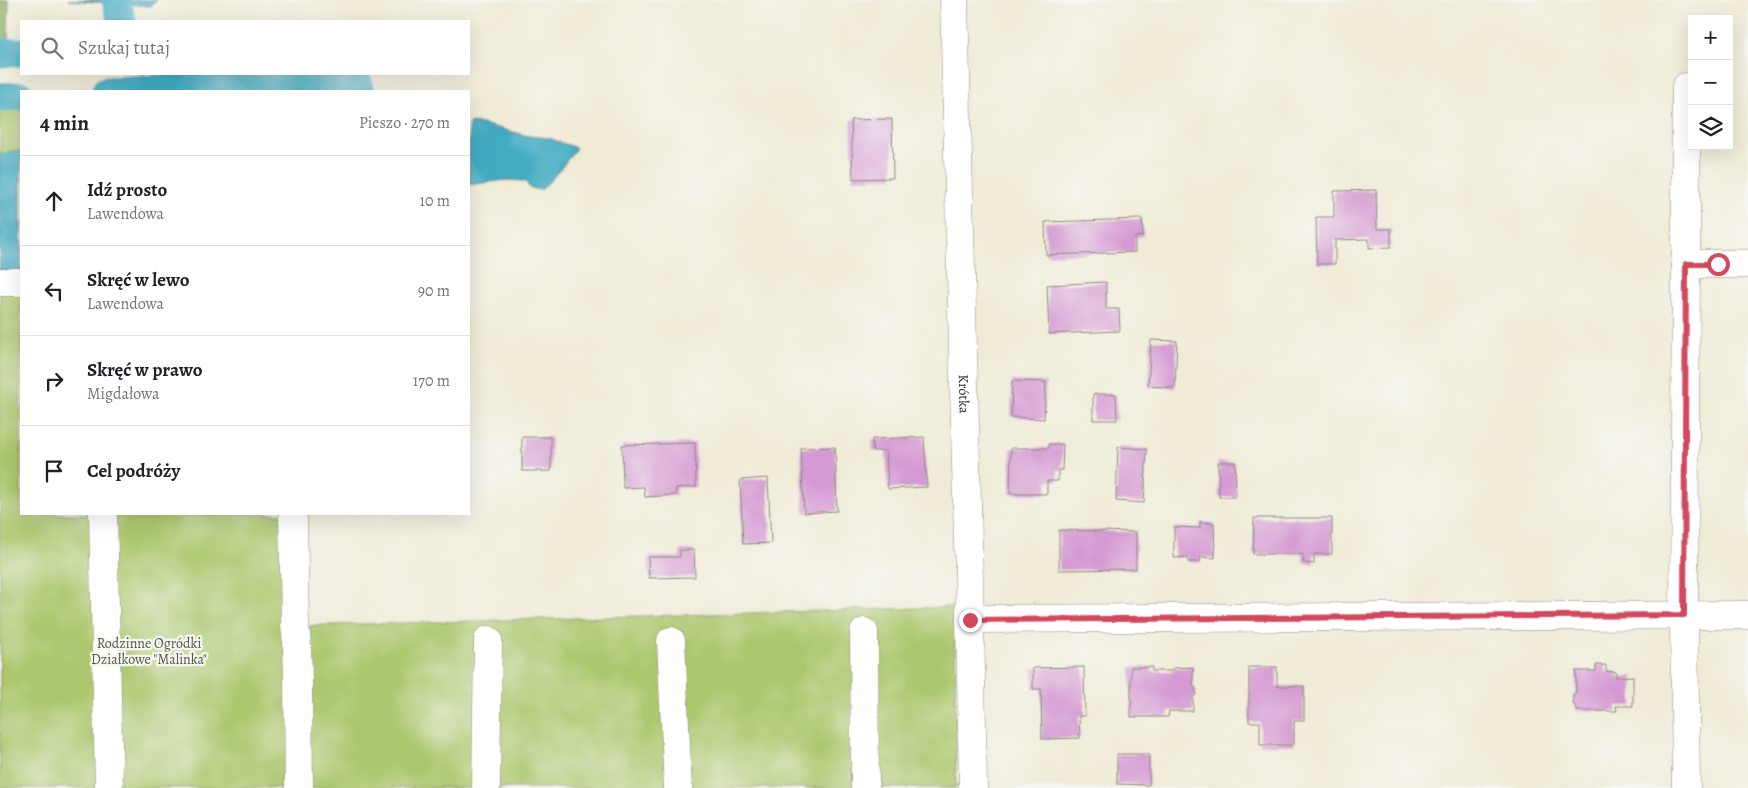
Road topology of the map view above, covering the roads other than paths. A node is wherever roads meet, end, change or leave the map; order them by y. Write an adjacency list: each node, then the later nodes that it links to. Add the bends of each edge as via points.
1 (954, 0): 11 (street, Krótka)
2 (1686, 87): 3 (street)
3 (1686, 264): 4 (street); 9 (street)
4 (1748, 264)
5 (0, 282): 6 (street)
6 (20, 282)
7 (104, 515): 15 (street)
8 (293, 515): 16 (street)
9 (1684, 615): 10 (street); 11 (street); 21 (street)
10 (1748, 615)
11 (970, 620): 20 (street, Krótka)
12 (864, 632): 19 (street)
13 (488, 640): 17 (street)
14 (671, 641): 18 (street)
15 (109, 788)
16 (299, 788)
17 (486, 788)
18 (678, 788)
19 (865, 788)
20 (973, 788)
21 (1686, 788)

